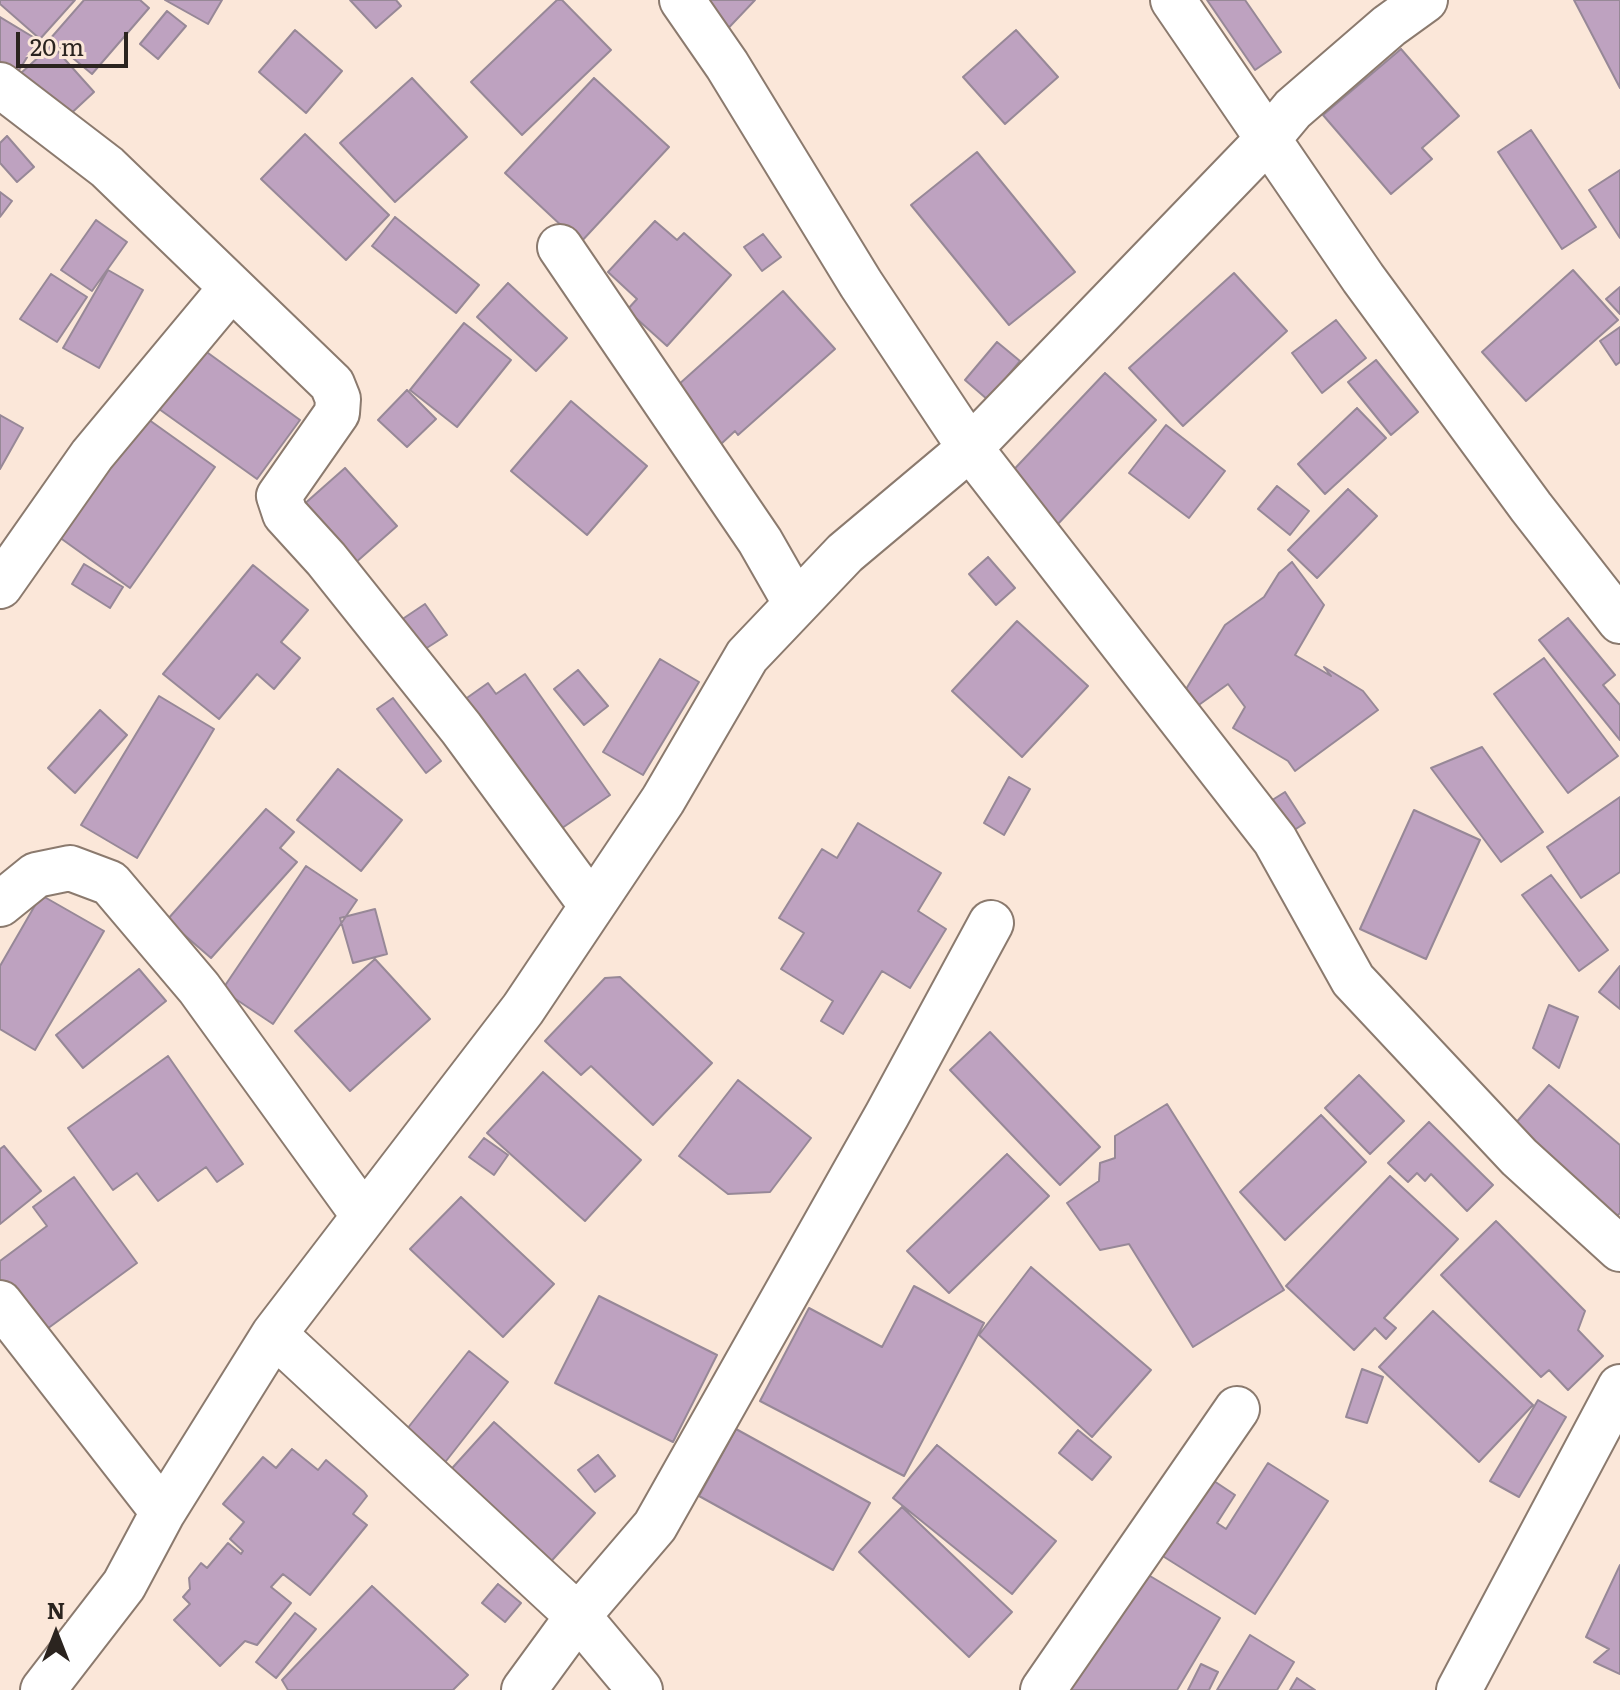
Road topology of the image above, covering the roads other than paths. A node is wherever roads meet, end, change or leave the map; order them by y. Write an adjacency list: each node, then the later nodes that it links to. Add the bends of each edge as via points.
1 (682, 0): 8 (street)
2 (1173, 0): 5 (street)
3 (1425, 0): 5 (street, via 1293,109)
4 (0, 85): 7 (street, via 107,167)
5 (1268, 139): 8 (street); 11 (street, via 1382,303)
6 (560, 247): 10 (street, via 760,541)
7 (231, 288): 9 (street, via 92,455); 13 (street, via 332,384 338,399 337,413 279,496 285,514 461,728)
8 (970, 448): 10 (street, via 845,553); 16 (street, via 1275,840 1353,980 1519,1157)
9 (0, 586)
10 (796, 604): 13 (street, via 747,656 663,800)
11 (1620, 621)
12 (0, 904): 15 (street, via 47,872 70,868 110,883 199,988)
13 (592, 906): 15 (street, via 523,1009)
14 (991, 923): 22 (street, via 655,1526)
15 (364, 1216): 18 (street)
16 (1620, 1249)
17 (0, 1303): 21 (street)
18 (274, 1334): 21 (street); 22 (street)
19 (1620, 1387): 27 (street)
20 (1237, 1409): 26 (street)
21 (163, 1512): 23 (street, via 124,1585)
22 (578, 1616): 24 (street); 25 (street)
23 (43, 1690)
24 (524, 1690)
25 (640, 1690)
26 (1043, 1690)
27 (1459, 1690)

